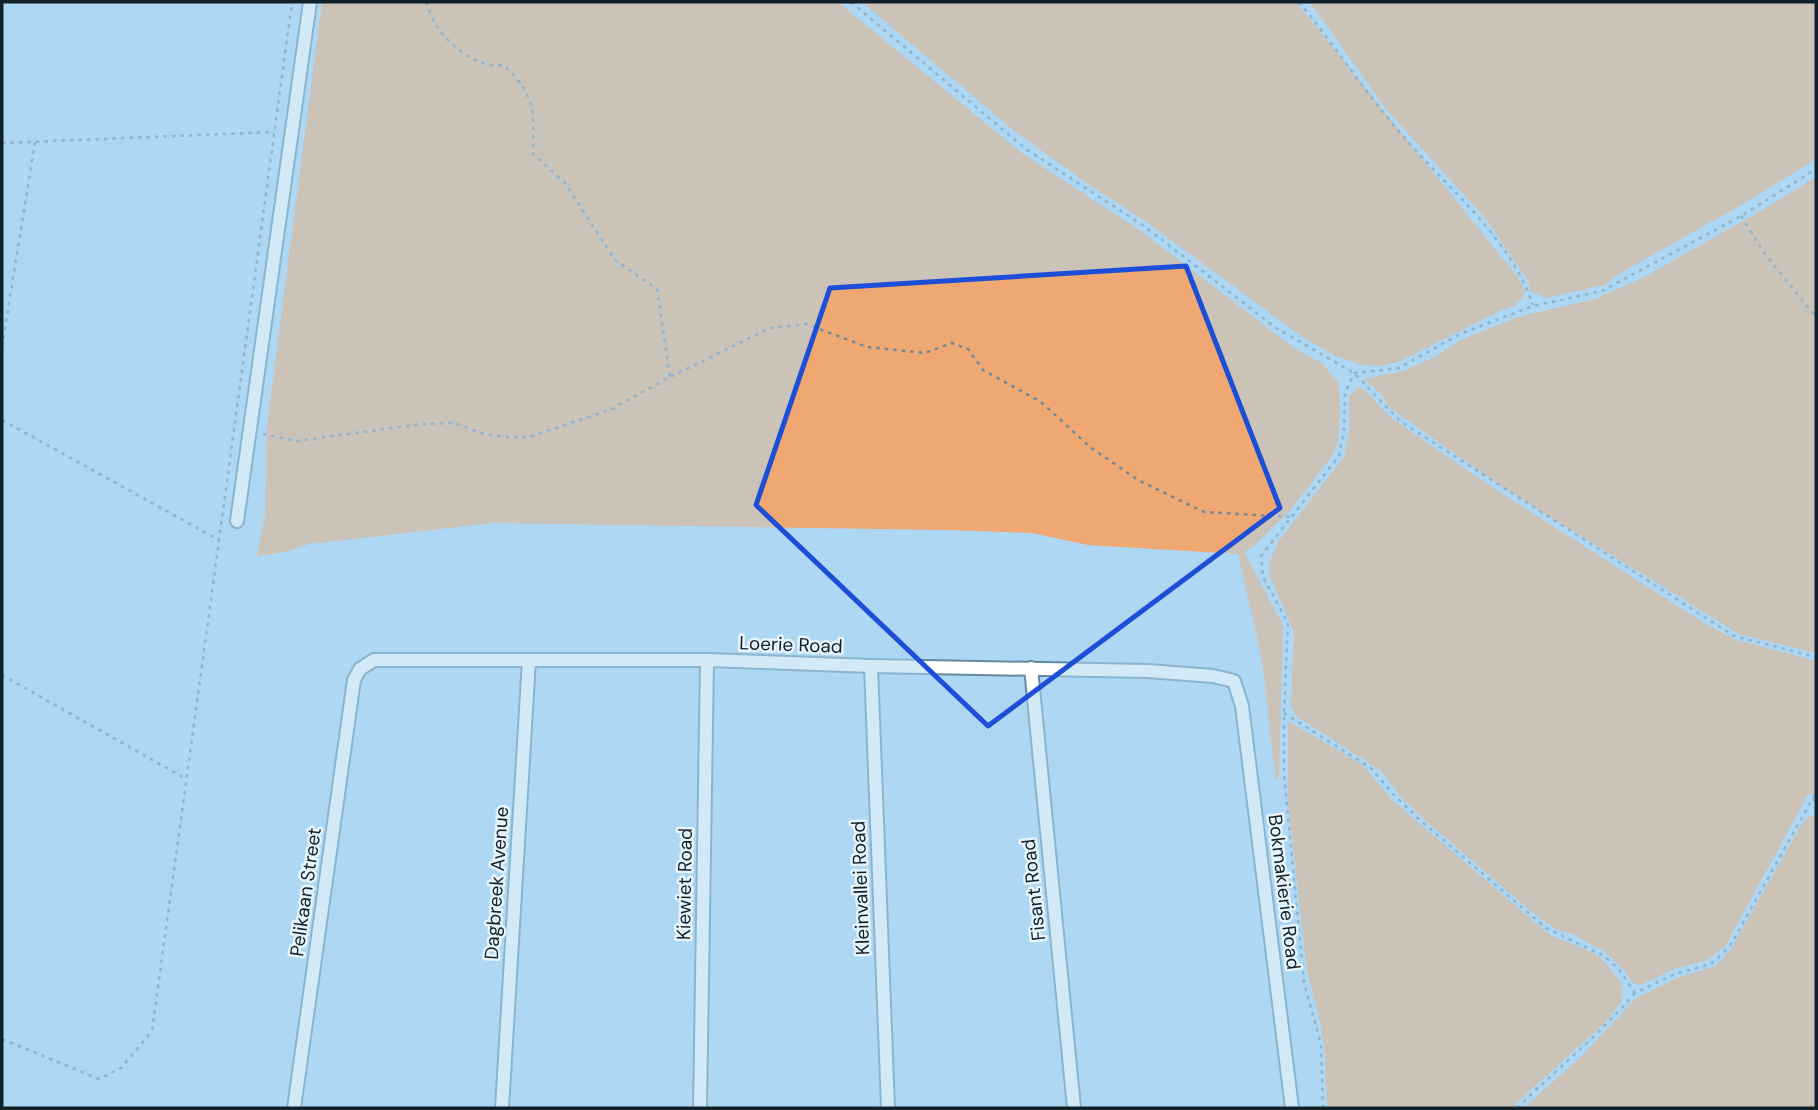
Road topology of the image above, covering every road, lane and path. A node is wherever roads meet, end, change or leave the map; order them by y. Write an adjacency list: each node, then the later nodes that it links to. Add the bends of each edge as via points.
1 (292, 2): 6 (path)
2 (310, 2): 17 (street)
3 (426, 2): 15 (path, via 439,31 458,49 489,67 503,65 516,76 532,101 533,154 565,183 615,261 657,289)
4 (851, 2): 14 (path, via 1026,149 1144,226 1276,328)
5 (1299, 2): 11 (path, via 1405,139 1483,222 1526,284)
6 (274, 132): 7 (path); 20 (path)
7 (35, 142): 8 (path); 13 (path)
8 (2, 143)
9 (1816, 169): 10 (path)
10 (1741, 216): 11 (path, via 1602,291); 12 (path)
11 (1533, 306): 14 (path, via 1460,334 1399,368)
12 (1816, 317)
13 (2, 348)
14 (1354, 373): 18 (path, via 1345,393 1339,456); 21 (path, via 1400,421 1734,636)
15 (670, 377): 17 (path, via 612,409 530,437 481,433 454,423 296,441); 18 (path, via 770,328 806,324 867,347 925,353 952,342 968,349 983,370 1041,402 1090,447 1138,480 1204,512)
16 (2, 419): 20 (path)
17 (250, 429): 19 (street)
18 (1293, 517): 29 (path, via 1261,556 1263,577 1288,623)
19 (237, 521)
20 (219, 540): 30 (path)
21 (1816, 657)
22 (530, 660): 23 (street, Loerie Road); 27 (street, Loerie Road, via 374,660 360,669); 37 (street, Dagbreek Avenue)
23 (707, 660): 24 (street, Loerie Road); 38 (street, Kiewiet Road)
24 (871, 666): 25 (street, Loerie Road); 39 (street, Kleinvallei Road)
25 (1031, 668): 28 (street, Loerie Road, via 1148,671); 40 (street, Fisant Road)
26 (2, 675): 30 (path)
27 (355, 680): 36 (street, Pelikaan Street)
28 (1234, 681): 41 (street, Bokmakierie Road, via 1242,706)
29 (1284, 713): 34 (path, via 1371,768 1420,820 1546,928 1604,956); 42 (path, via 1284,774 1295,903 1304,982 1321,1045)
30 (186, 779): 35 (path, via 152,1031 121,1068 99,1079)
31 (1816, 789): 32 (path)
32 (1813, 798): 33 (path); 34 (path, via 1730,946 1711,964)
33 (1816, 804)
34 (1635, 993): 43 (path, via 1588,1044)
35 (2, 1039)
36 (294, 1108)
37 (502, 1108)
38 (700, 1108)
39 (888, 1108)
40 (1073, 1108)
41 (1293, 1108)
42 (1322, 1108)
43 (1517, 1108)

